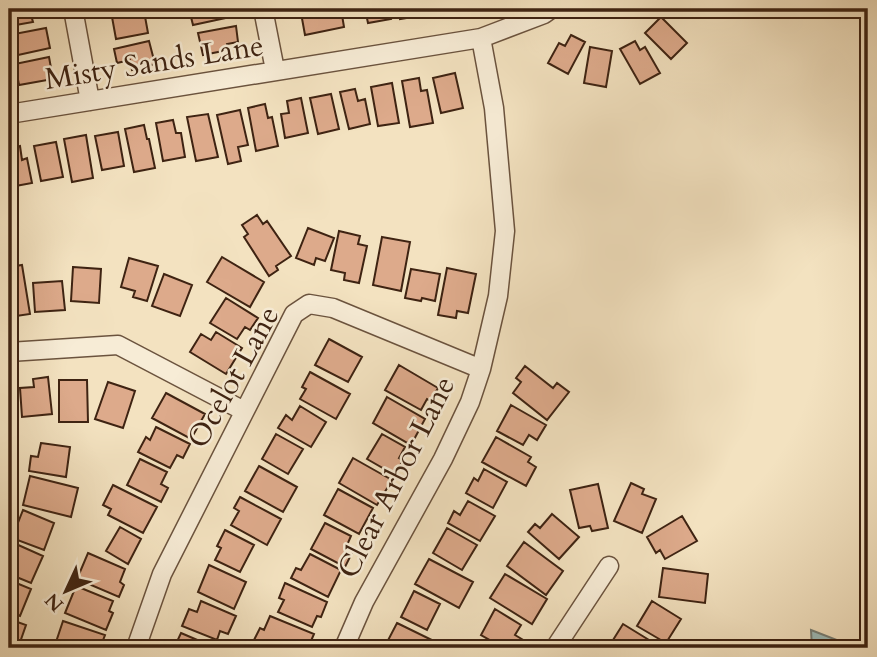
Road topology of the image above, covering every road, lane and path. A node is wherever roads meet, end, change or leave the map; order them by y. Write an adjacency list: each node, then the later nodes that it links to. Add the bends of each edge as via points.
1 (73, 9): 6 (street)
2 (263, 9): 5 (street)
3 (551, 9): 4 (street, Misty Sands Lane)
4 (481, 38): 5 (street, Misty Sands Lane); 9 (street, Clear Arbor Lane, via 494,108 505,231 498,296)
5 (275, 70): 6 (street, Misty Sands Lane)
6 (90, 101): 7 (street, Misty Sands Lane)
7 (9, 114)
8 (9, 352): 10 (street, via 118,345)
9 (481, 369): 10 (street, Ocelot Lane, via 333,308 309,304 295,314); 13 (street, Clear Arbor Lane, via 443,459 364,602)
10 (244, 411): 12 (street, Ocelot Lane, via 162,574)
11 (609, 566): 14 (street)
12 (136, 648)
13 (344, 648)
14 (555, 648)

